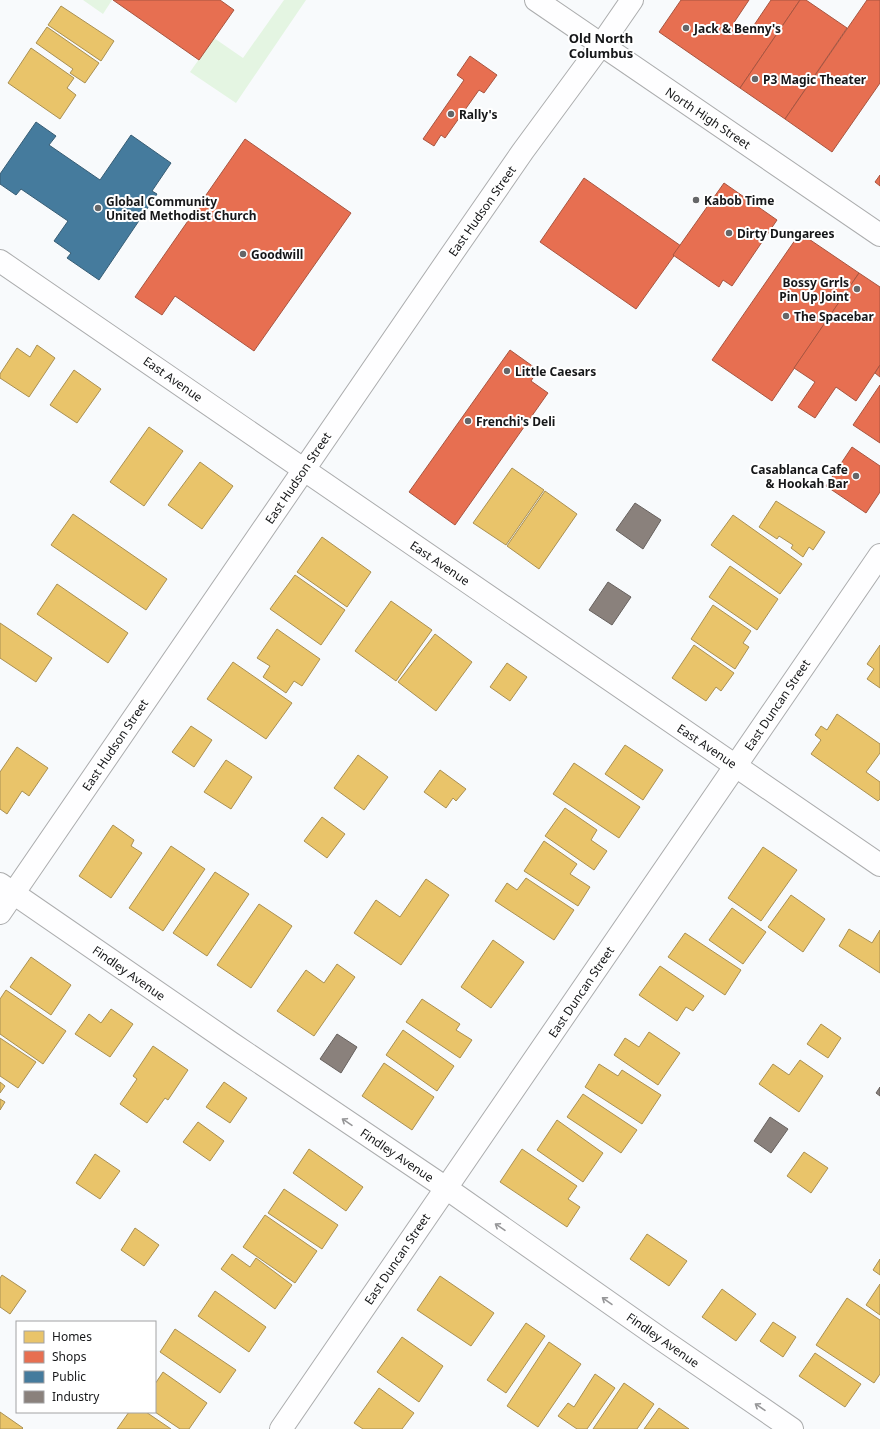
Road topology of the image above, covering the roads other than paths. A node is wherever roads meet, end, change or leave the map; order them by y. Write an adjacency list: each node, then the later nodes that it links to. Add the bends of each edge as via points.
1 (536, 0): 3 (street, North High Street)
2 (632, 0): 3 (street, East Hudson Street)
3 (601, 45): 4 (street, North High Street); 6 (street, East Hudson Street, via 523,152)
4 (880, 235)
5 (0, 261): 6 (street, East Avenue)
6 (304, 470): 8 (street, East Avenue); 10 (street, East Hudson Street)
7 (880, 555): 8 (street, East Duncan Street)
8 (736, 766): 9 (street, East Avenue); 12 (street, East Duncan Street)
9 (880, 865)
10 (7, 889): 11 (street, East Hudson Street); 12 (street, Findley Avenue, one-way to 10)
11 (0, 913)
12 (446, 1188): 13 (street, East Duncan Street); 14 (street, Findley Avenue, one-way to 12)
13 (281, 1429)
14 (792, 1429)

